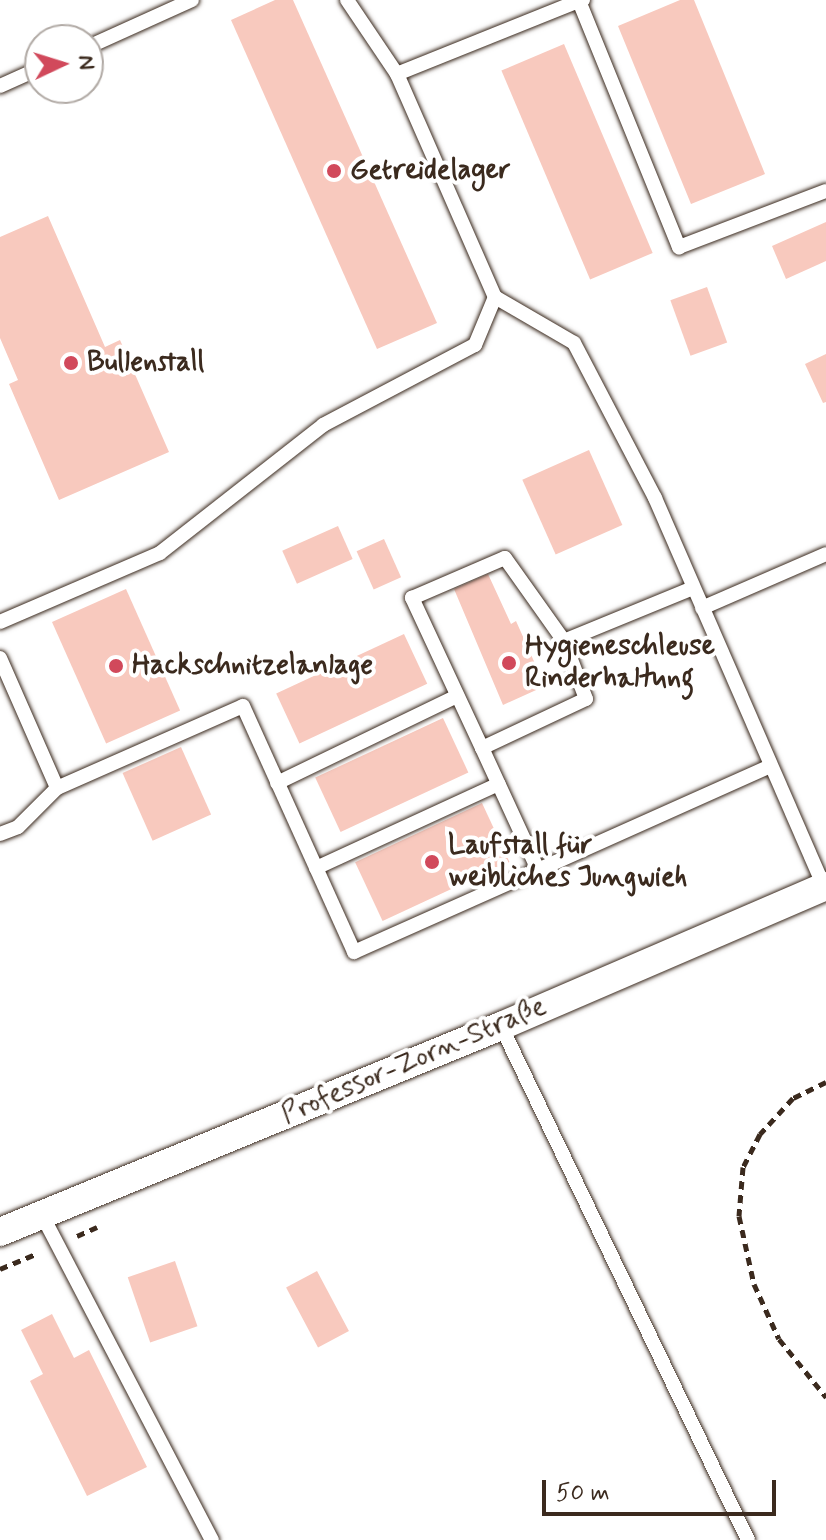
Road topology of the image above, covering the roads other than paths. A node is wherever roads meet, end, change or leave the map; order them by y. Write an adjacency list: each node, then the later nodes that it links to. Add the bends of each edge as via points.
1 (192, 0): 4 (lane)
2 (347, 0): 5 (lane)
3 (581, 1): 5 (lane); 8 (lane, via 679,247)
4 (104, 40)
5 (397, 74): 9 (lane)
6 (24, 75): 7 (lane)
7 (0, 86)
8 (826, 191)
9 (495, 297): 11 (lane, via 574,343 655,498); 13 (lane, via 475,345 323,425 160,553)
10 (826, 554): 12 (lane)
11 (693, 588): 12 (lane); 14 (lane)
12 (702, 608): 18 (lane)
13 (0, 622)
14 (564, 641): 16 (lane, via 505,558 412,598); 17 (lane, via 586,699)
15 (0, 658): 21 (lane)
16 (457, 696): 17 (lane); 19 (lane)
17 (482, 748): 20 (lane)
18 (771, 766): 24 (lane); 25 (lane)
19 (277, 783): 21 (lane, via 243,706); 23 (lane)
20 (499, 784): 23 (lane); 24 (lane)
21 (57, 788): 22 (lane, via 18,827)
22 (0, 834)
23 (316, 868): 24 (lane, via 354,952)
24 (538, 870)
25 (825, 886): 26 (street, Professor-Zorn-Straße)
26 (501, 1026): 27 (street, Professor-Zorn-Straße); 30 (lane)
27 (42, 1215): 28 (street, Professor-Zorn-Straße); 29 (lane)
28 (0, 1232)
29 (212, 1540)
30 (748, 1540)

